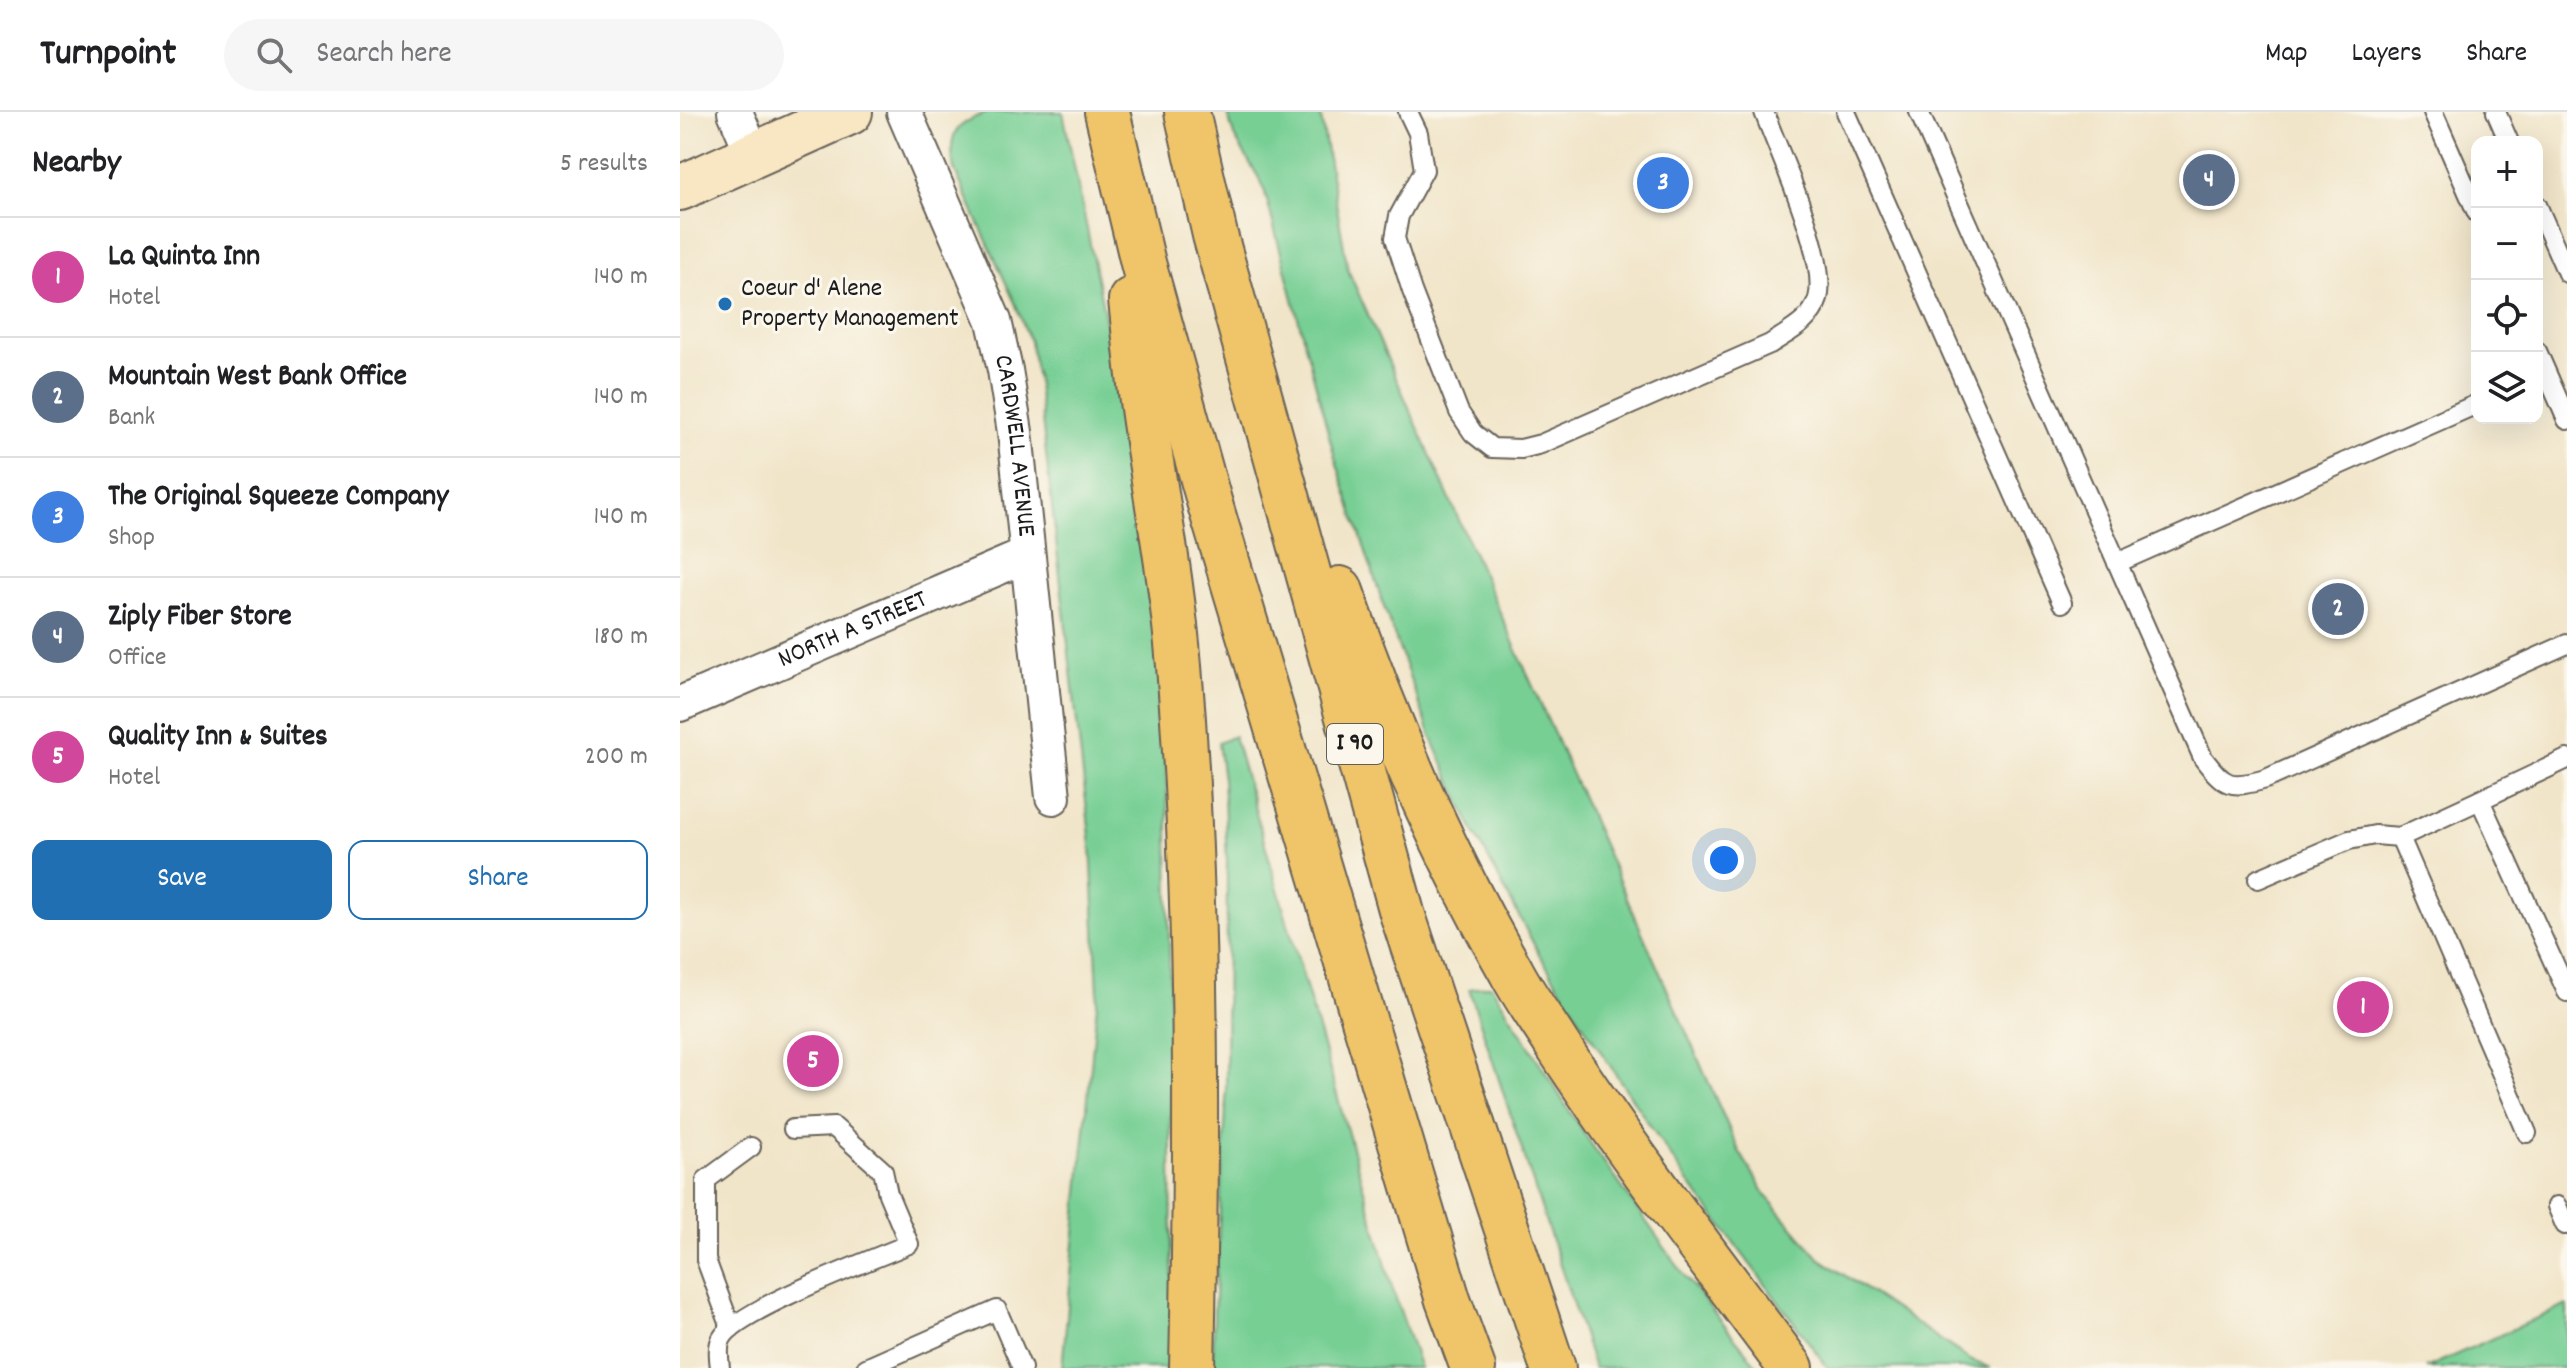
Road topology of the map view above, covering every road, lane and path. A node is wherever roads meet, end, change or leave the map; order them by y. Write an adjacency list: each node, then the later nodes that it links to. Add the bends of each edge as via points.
1 (735, 112): 13 (street)
2 (850, 112): 13 (main road)
3 (904, 112): 22 (street, CARDWELL AVENUE, via 994,321 1015,432)
4 (1187, 112): 17 (highway, I 90)
5 (1408, 112): 6 (lane, via 1418,133 1424,170 1399,216 1395,238 1412,291 1459,412 1473,433 1492,448 1521,449 1770,344 1804,323 1818,300 1814,246)
6 (1764, 112)
7 (1846, 112): 24 (lane)
8 (1919, 112): 23 (lane)
9 (2433, 112): 15 (lane)
10 (2496, 112): 12 (lane)
11 (1111, 129): 42 (highway, via 1179,662 1190,813); 43 (highway, I 90, via 1209,501)
12 (2506, 136)
13 (754, 156): 14 (main road)
14 (680, 188)
15 (2475, 208)
16 (2538, 208): 18 (lane)
17 (1215, 235): 44 (highway, I 90, via 1402,913); 45 (highway, I 90, via 1366,663 1460,878 1512,974 1606,1120)
18 (2567, 273)
19 (2543, 378): 21 (lane)
20 (2471, 407): 23 (lane)
21 (2567, 420)
22 (1027, 555): 26 (street, NORTH A STREET); 28 (street, CARDWELL AVENUE)
23 (2117, 563): 25 (lane, via 2203,758 2220,780 2243,786)
24 (2062, 603)
25 (2567, 644)
26 (680, 704)
27 (2567, 759): 29 (lane)
28 (1053, 797)
29 (2480, 800): 30 (lane); 32 (lane)
30 (2400, 837): 31 (lane, via 2349,840); 34 (lane)
31 (2258, 879)
32 (2566, 986)
33 (793, 1129): 38 (lane, via 834,1127 883,1171 909,1244 757,1310)
34 (2527, 1133)
35 (751, 1147): 38 (lane, via 706,1180 706,1260)
36 (2557, 1206): 37 (lane)
37 (2567, 1224)
38 (731, 1328): 39 (lane, via 721,1338)
39 (720, 1368)
40 (866, 1368): 41 (lane, via 997,1310)
41 (1022, 1368)
42 (1192, 1368)
43 (1473, 1368)
44 (1553, 1368)
45 (1791, 1368)

